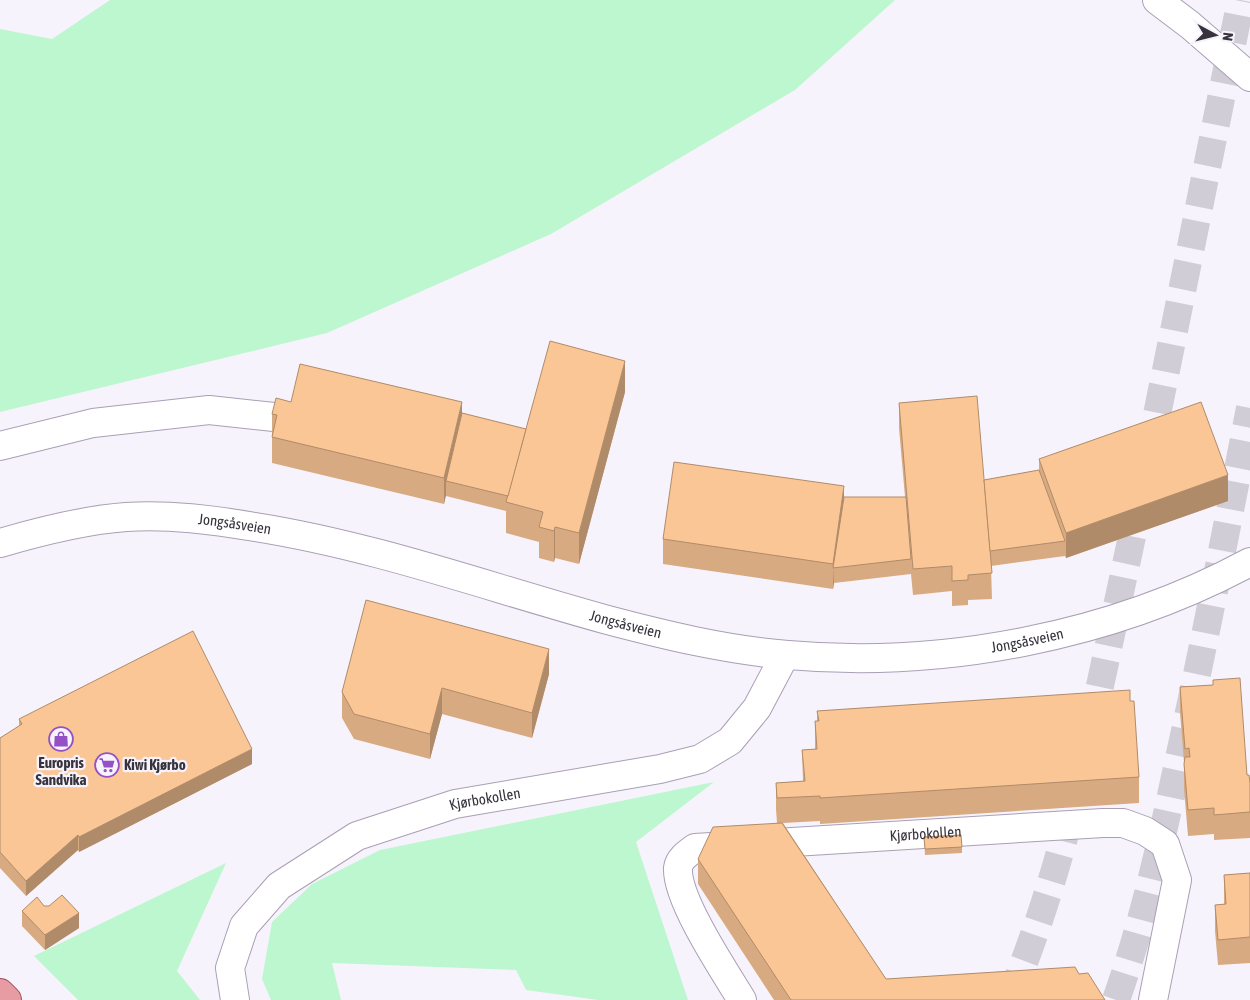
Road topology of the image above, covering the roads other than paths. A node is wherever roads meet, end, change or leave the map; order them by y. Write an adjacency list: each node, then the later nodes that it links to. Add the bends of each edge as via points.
1 (1156, 0): 2 (street)
2 (1250, 77)
3 (274, 417): 4 (street, via 209,410 93,424)
4 (0, 446)
5 (0, 543): 7 (street, Jongsåsveien, via 60,528 126,517 226,522 340,542 669,635)
6 (1250, 562): 7 (street, Jongsåsveien, via 1166,601 1111,620 1026,640 919,656 852,659)
7 (785, 655): 10 (street, Kjørbokollen, via 758,708 730,741 700,759 660,769 456,804 357,836 279,886 244,926 230,968)
8 (0, 992): 9 (main road)
9 (7, 1000)
10 (235, 1000)
11 (742, 1000): 12 (street, Kjørbokollen, via 698,928 682,890 678,868 684,856 695,848 1123,823 1145,831 1165,844 1177,880)
12 (1153, 1000)

